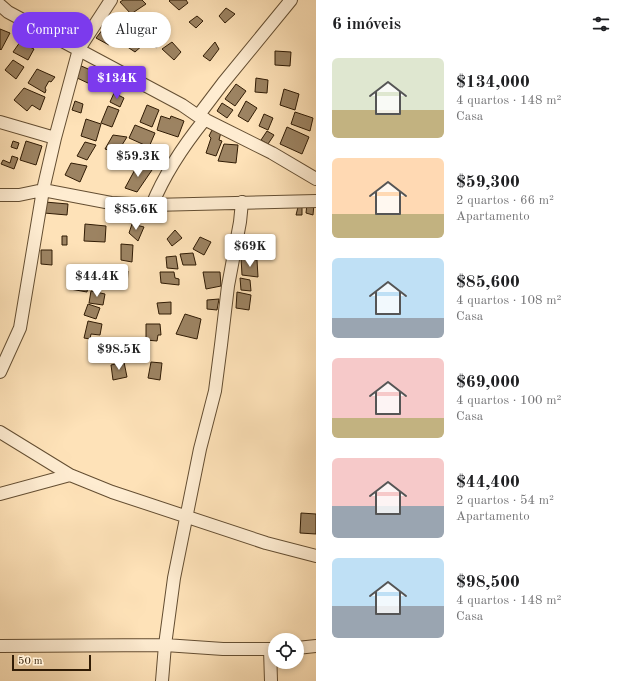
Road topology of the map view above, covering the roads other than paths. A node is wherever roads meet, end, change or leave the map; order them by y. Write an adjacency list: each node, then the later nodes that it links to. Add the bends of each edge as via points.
1 (111, 0): 4 (street)
2 (291, 0): 5 (street, via 223,83)
3 (0, 5): 4 (street, via 8,12)
4 (78, 49): 5 (street, via 182,104); 7 (street)
5 (202, 118): 8 (street, via 272,153); 13 (street, via 172,164)
6 (0, 122): 7 (street)
7 (54, 138): 9 (street)
8 (316, 179)
9 (43, 190): 10 (street, via 19,195); 13 (street, via 112,203); 14 (street, via 20,328)
10 (0, 195)
11 (316, 200): 12 (street)
12 (242, 202): 13 (street); 18 (street, via 214,391)
13 (152, 205)
14 (0, 372)
15 (0, 432): 16 (street)
16 (70, 475): 17 (street); 18 (street)
17 (0, 494)
18 (186, 517): 19 (street); 20 (street)
19 (316, 556)
20 (165, 645): 21 (street); 24 (street); 26 (street)
21 (0, 646)
22 (316, 646): 23 (street)
23 (304, 647)
24 (268, 649)
25 (271, 669): 27 (street)
26 (162, 681)
27 (271, 681)

